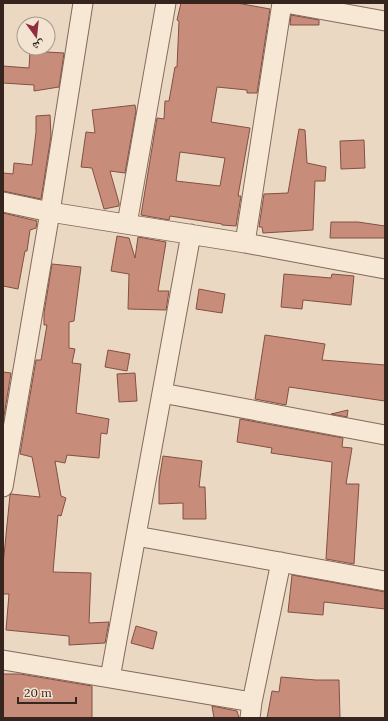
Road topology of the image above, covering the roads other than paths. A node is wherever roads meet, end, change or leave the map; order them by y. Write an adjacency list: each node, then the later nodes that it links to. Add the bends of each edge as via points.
1 (83, 3): 6 (street)
2 (166, 3): 7 (street)
3 (283, 3): 4 (street); 9 (street)
4 (385, 21)
5 (3, 202): 6 (street)
6 (50, 212): 7 (street); 12 (street)
7 (127, 224): 8 (street)
8 (191, 234): 9 (street); 11 (street)
9 (245, 243): 10 (street)
10 (385, 269)
11 (162, 393): 13 (street); 15 (street)
12 (9, 414): 14 (street)
13 (385, 435)
14 (3, 487)
15 (136, 536): 16 (street); 19 (street)
16 (281, 562): 17 (street); 20 (street)
17 (385, 581)
18 (3, 660): 19 (street)
19 (110, 678): 20 (street)
20 (251, 710)

